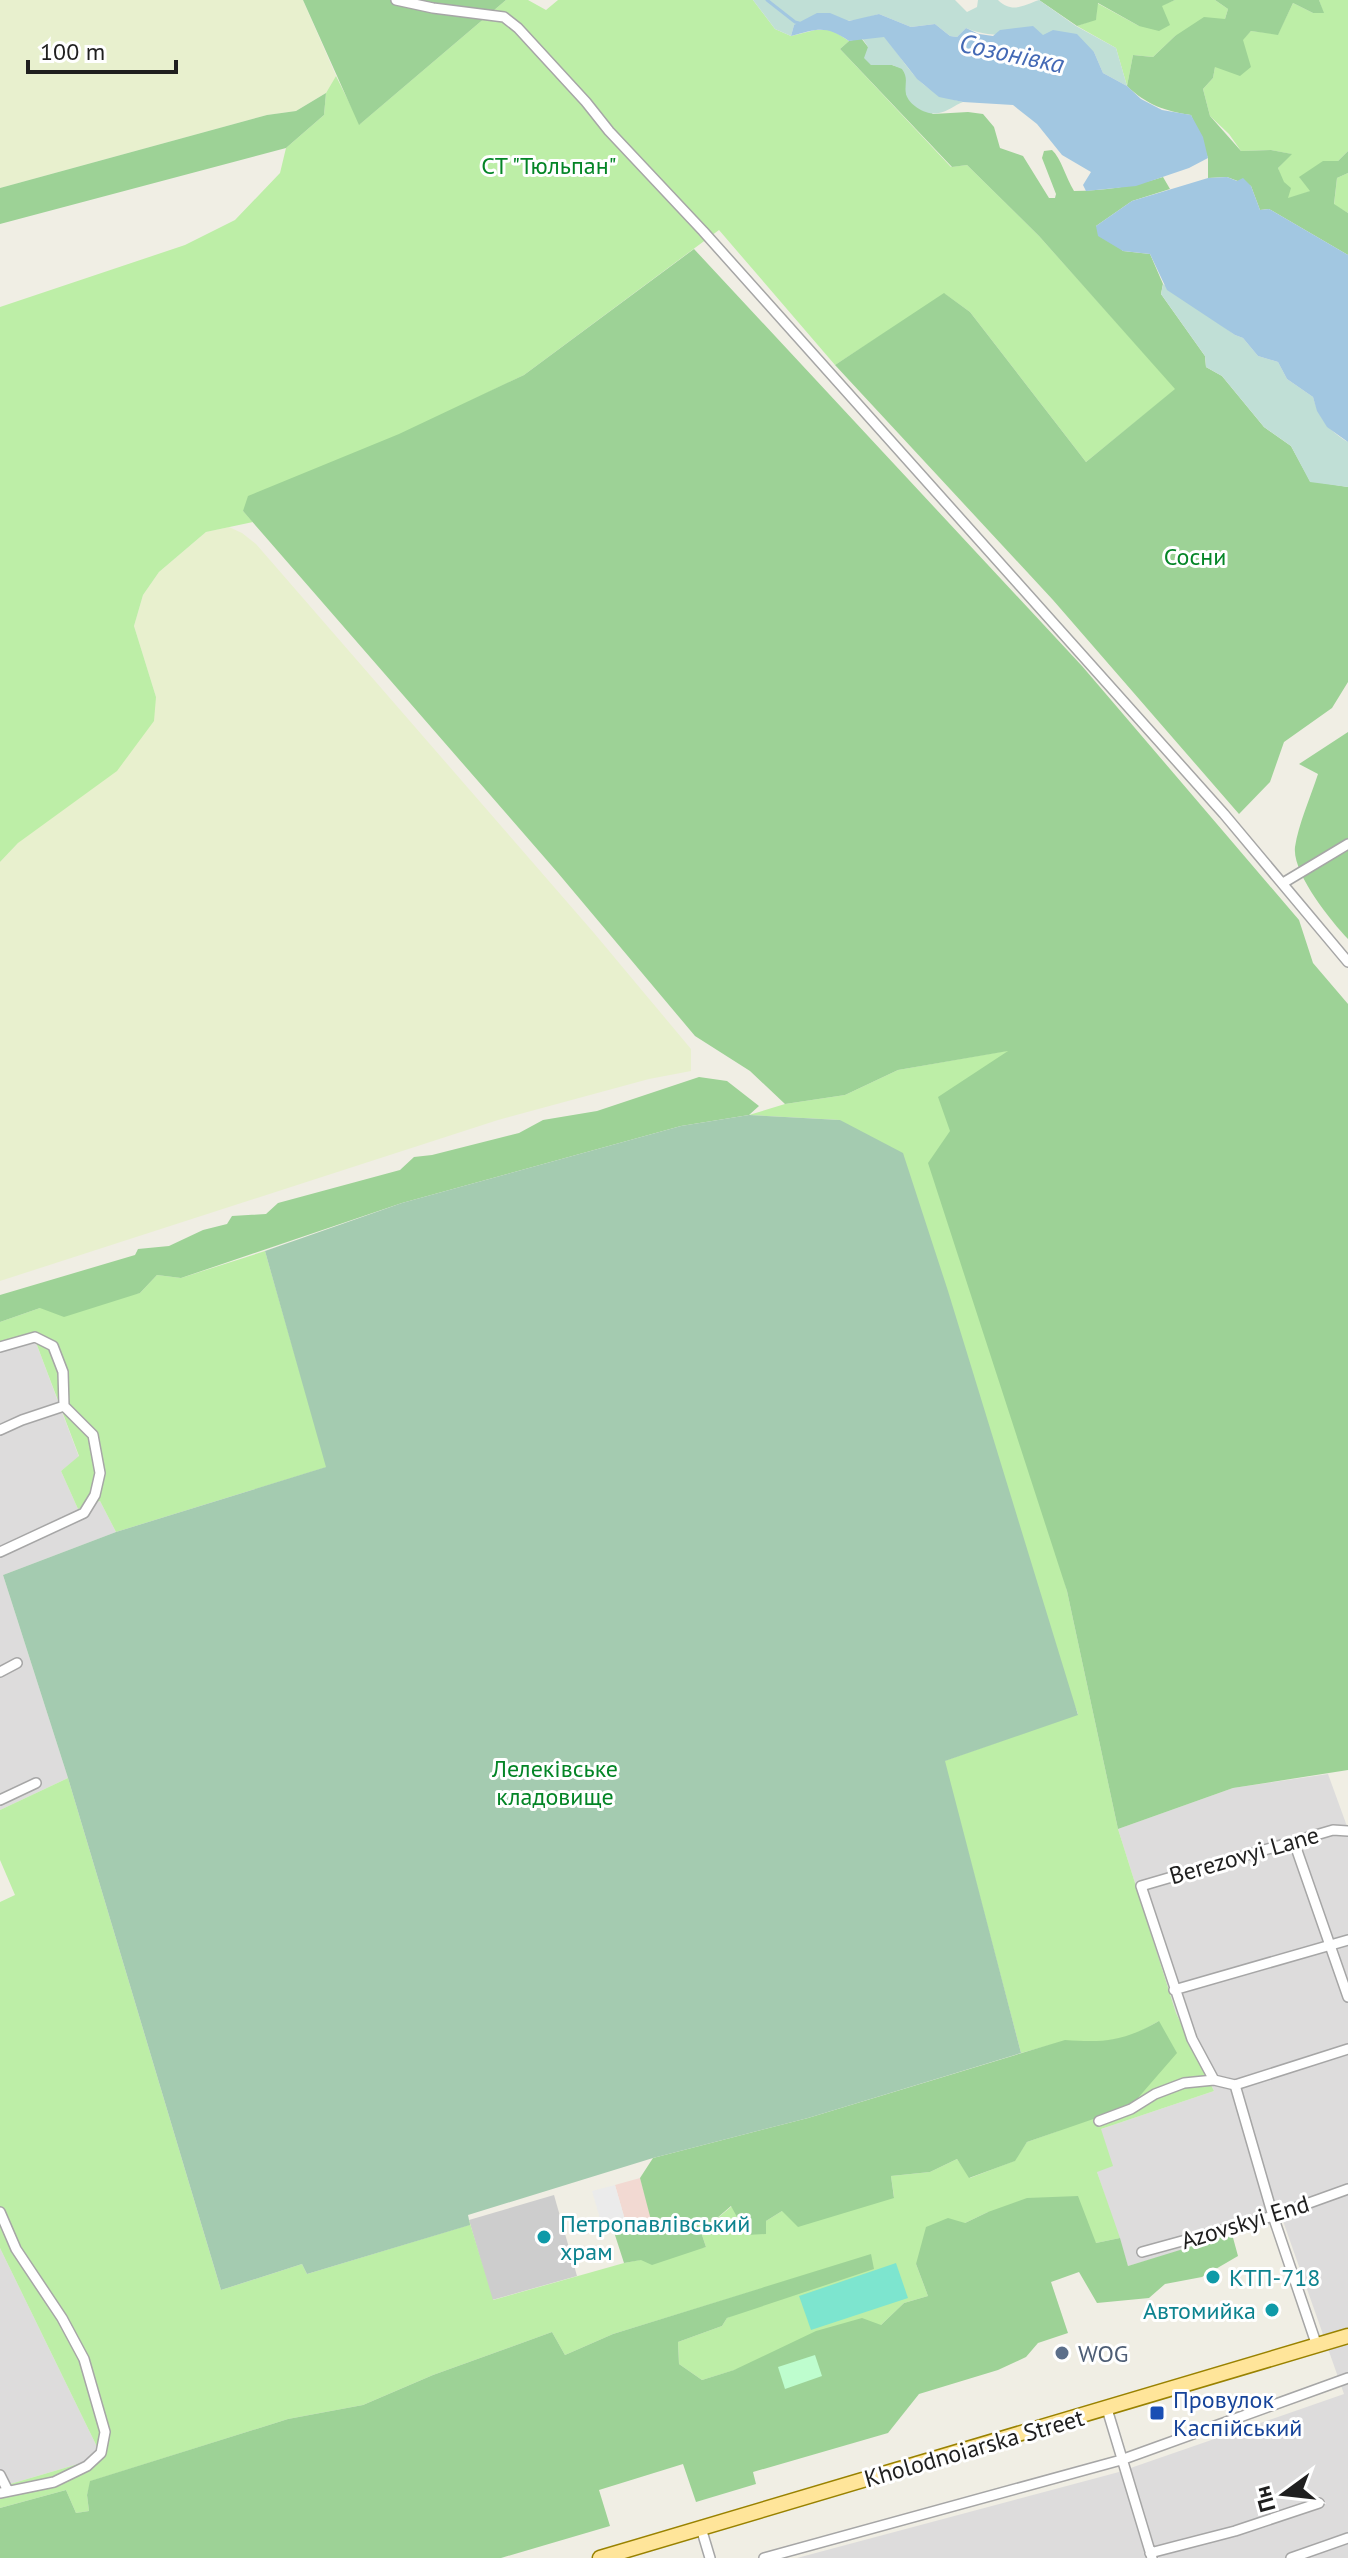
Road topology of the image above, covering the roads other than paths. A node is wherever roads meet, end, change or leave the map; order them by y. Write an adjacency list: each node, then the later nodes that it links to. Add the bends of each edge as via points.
1 (396, 0): 3 (street, via 504,17 518,28)
2 (1348, 844): 3 (street)
3 (1283, 883): 4 (street)
4 (1348, 962)
5 (0, 1347): 6 (street, via 35,1337 53,1346 63,1372)
6 (64, 1406): 7 (street); 8 (street, via 93,1435 100,1473 95,1495 84,1513)
7 (0, 1430)
8 (0, 1552)
9 (17, 1663): 10 (street)
10 (0, 1672)
11 (36, 1783): 12 (street)
12 (0, 1800)
13 (1348, 1831): 14 (street, Berezovyi Lane)
14 (1294, 1842): 16 (street); 17 (street, Berezovyi Lane, via 1141,1886)
15 (1348, 1940): 16 (street)
16 (1328, 1945): 17 (street); 18 (street)
17 (1174, 1990): 20 (street)
18 (1348, 1997)
19 (1348, 2049): 21 (street)
20 (1214, 2080): 21 (street); 22 (street, via 1184,2083)
21 (1235, 2085): 25 (street)
22 (1099, 2121)
23 (1348, 2189): 25 (street, Azovskyi End)
24 (0, 2212): 33 (street, via 16,2249 84,2359 105,2432 101,2453 87,2466 54,2482)
25 (1273, 2216): 26 (street, Azovskyi End); 28 (street)
26 (1142, 2252)
27 (1348, 2336): 28 (main road, Kholodnoiarska Street)
28 (1317, 2346): 30 (main road, Kholodnoiarska Street)
29 (1348, 2378): 31 (street)
30 (1107, 2409): 31 (street); 35 (main road, Kholodnoiarska Street)
31 (1121, 2460): 37 (street); 40 (street)
32 (0, 2475): 33 (street)
33 (4, 2492)
34 (1319, 2503): 37 (street)
35 (701, 2528): 38 (main road, Kholodnoiarska Street); 39 (street)
36 (1348, 2538): 41 (street)
37 (1151, 2556)
38 (600, 2558)
39 (710, 2558)
40 (764, 2558)
41 (1291, 2558)

